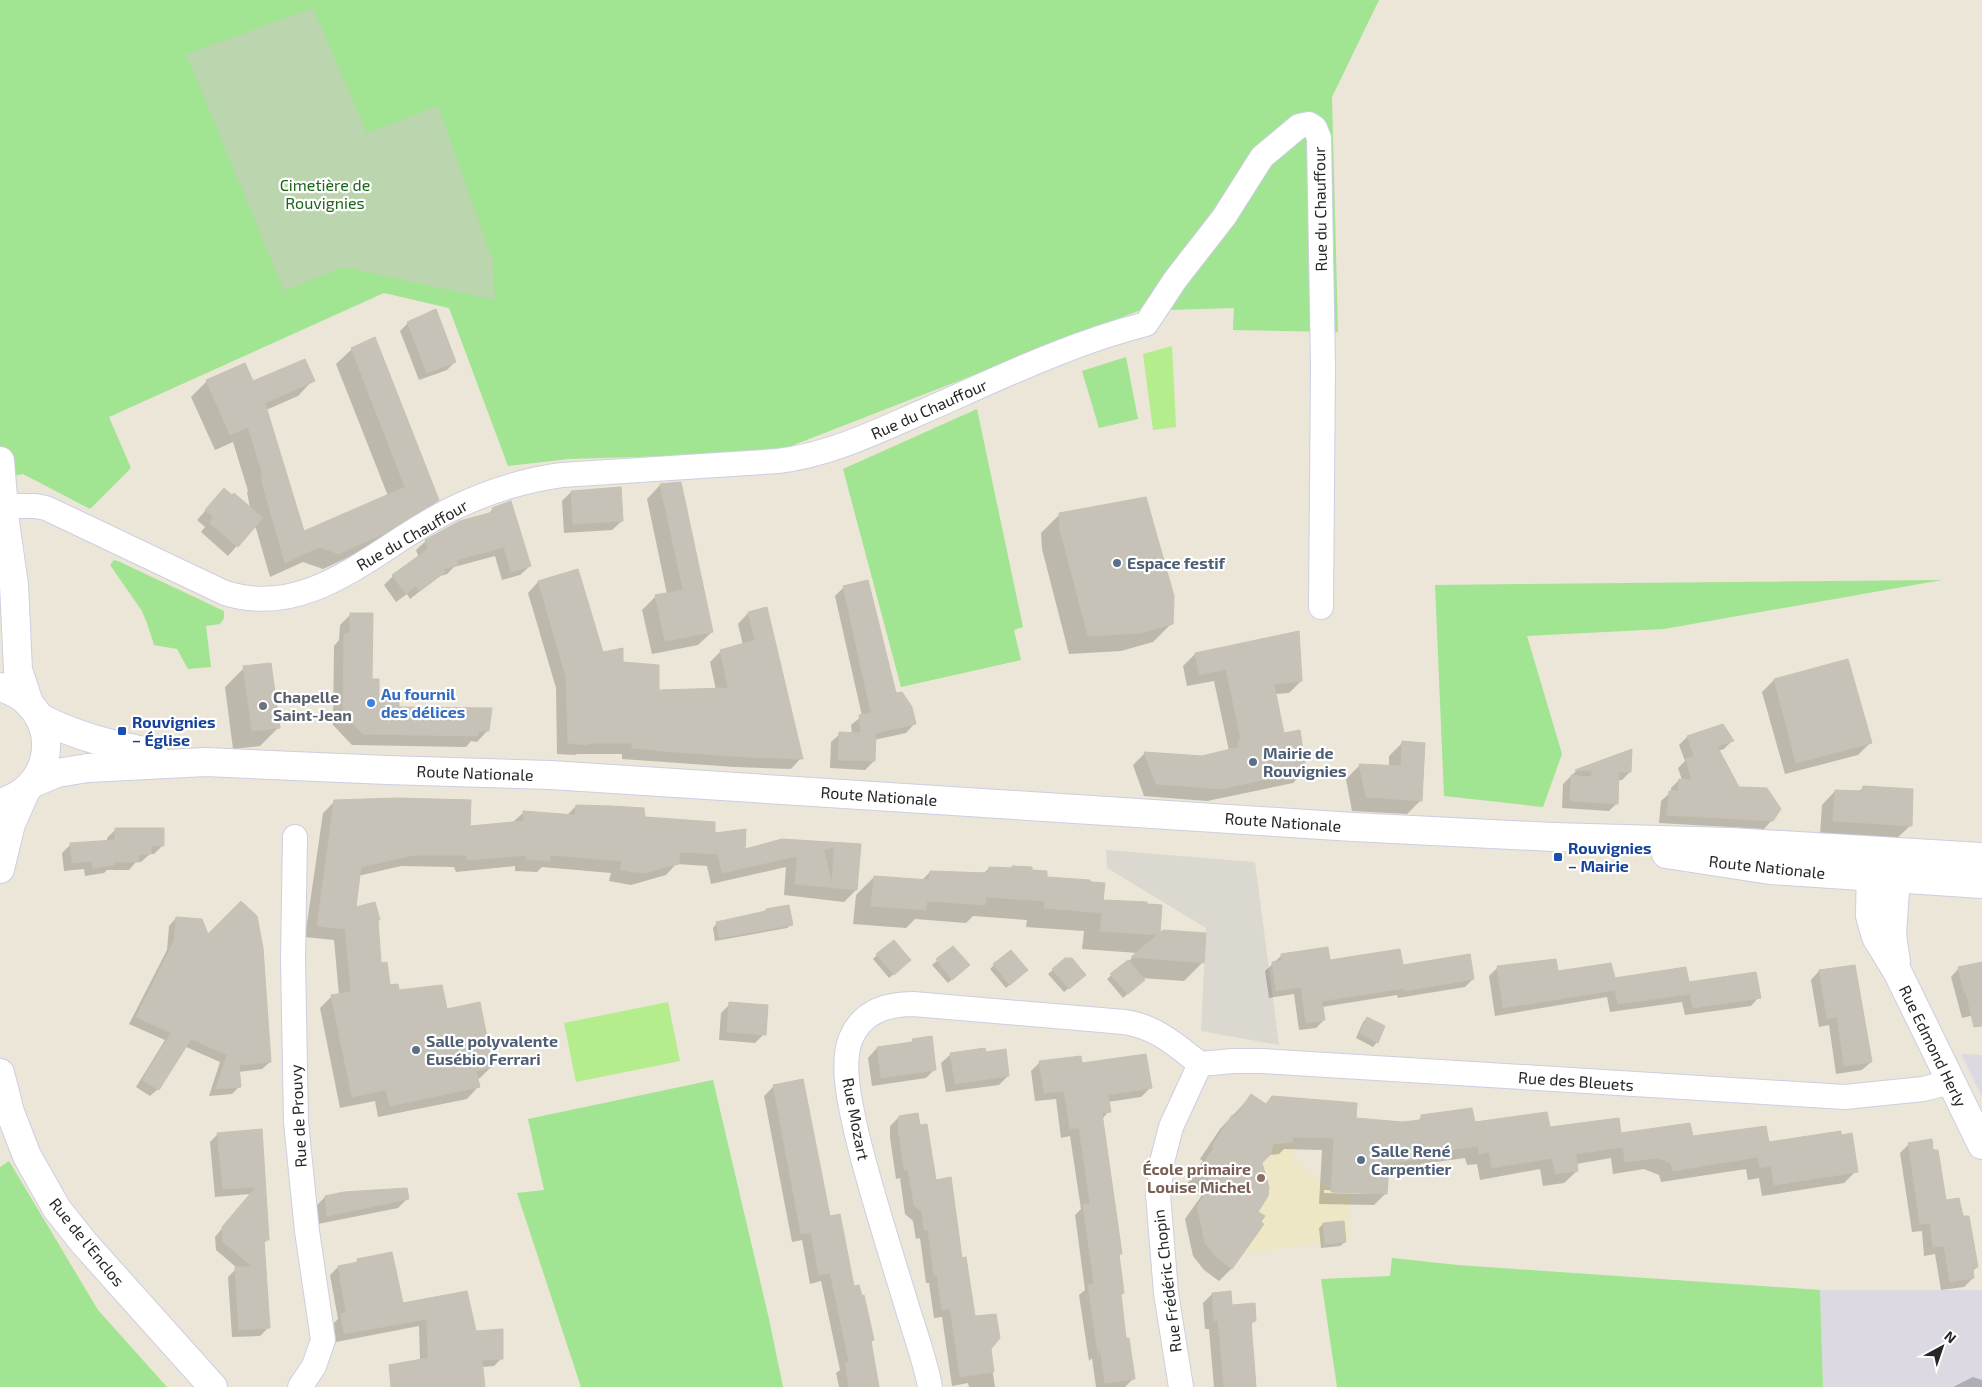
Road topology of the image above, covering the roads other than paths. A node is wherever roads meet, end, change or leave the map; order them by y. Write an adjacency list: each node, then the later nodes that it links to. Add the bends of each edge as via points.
1 (0, 461): 2 (main road)
2 (5, 514): 3 (main road); 4 (street, Rue du Chauffour, via 30,505 46,508 224,593 247,599 275,599 316,589 453,508 528,481 562,475 778,461 827,450 868,436 1091,340 1146,324 1224,217 1262,157 1299,126 1309,124 1315,128 1319,138 1323,366); 6 (main road, via 14,585 18,670)
3 (0, 584)
4 (1321, 607)
5 (0, 687): 6 (main road, Route Nationale, via 15,693)
6 (34, 710): 7 (main road, Route Nationale, via 67,731 94,741); 8 (main road, via 45,732 46,750 43,766)
7 (205, 762): 8 (main road, Route Nationale, via 88,768 57,774); 12 (main road, Route Nationale, via 551,775 1553,837 1763,869)
8 (30, 786): 9 (main road, Route Nationale); 13 (main road, via 11,824)
9 (0, 803)
10 (296, 837): 20 (street, Rue de Prouvy, via 293,959 296,1122 305,1216 323,1340 314,1366)
11 (1982, 857): 12 (main road, Route Nationale)
12 (1884, 864): 14 (main road, Route Nationale); 17 (main road, Rue Edmond Herly, via 1869,903 1872,924)
13 (0, 869)
14 (1982, 884)
15 (1200, 1064): 17 (street, Rue des Bleuets, via 1263,1061 1845,1098 1923,1089); 21 (street, Rue Mozart, via 1152,1029 1124,1022 898,1004 874,1011 857,1026 847,1051 850,1100 868,1180); 22 (street, Rue Frédéric Chopin, via 1171,1127 1159,1175 1167,1300)
16 (0, 1073): 19 (main road, Rue de l'Enclos, via 10,1112 27,1156 57,1209)
17 (1951, 1082): 18 (main road, Rue Edmond Herly)
18 (1982, 1145)
19 (213, 1387)
20 (300, 1387)
21 (930, 1387)
22 (1181, 1387)

